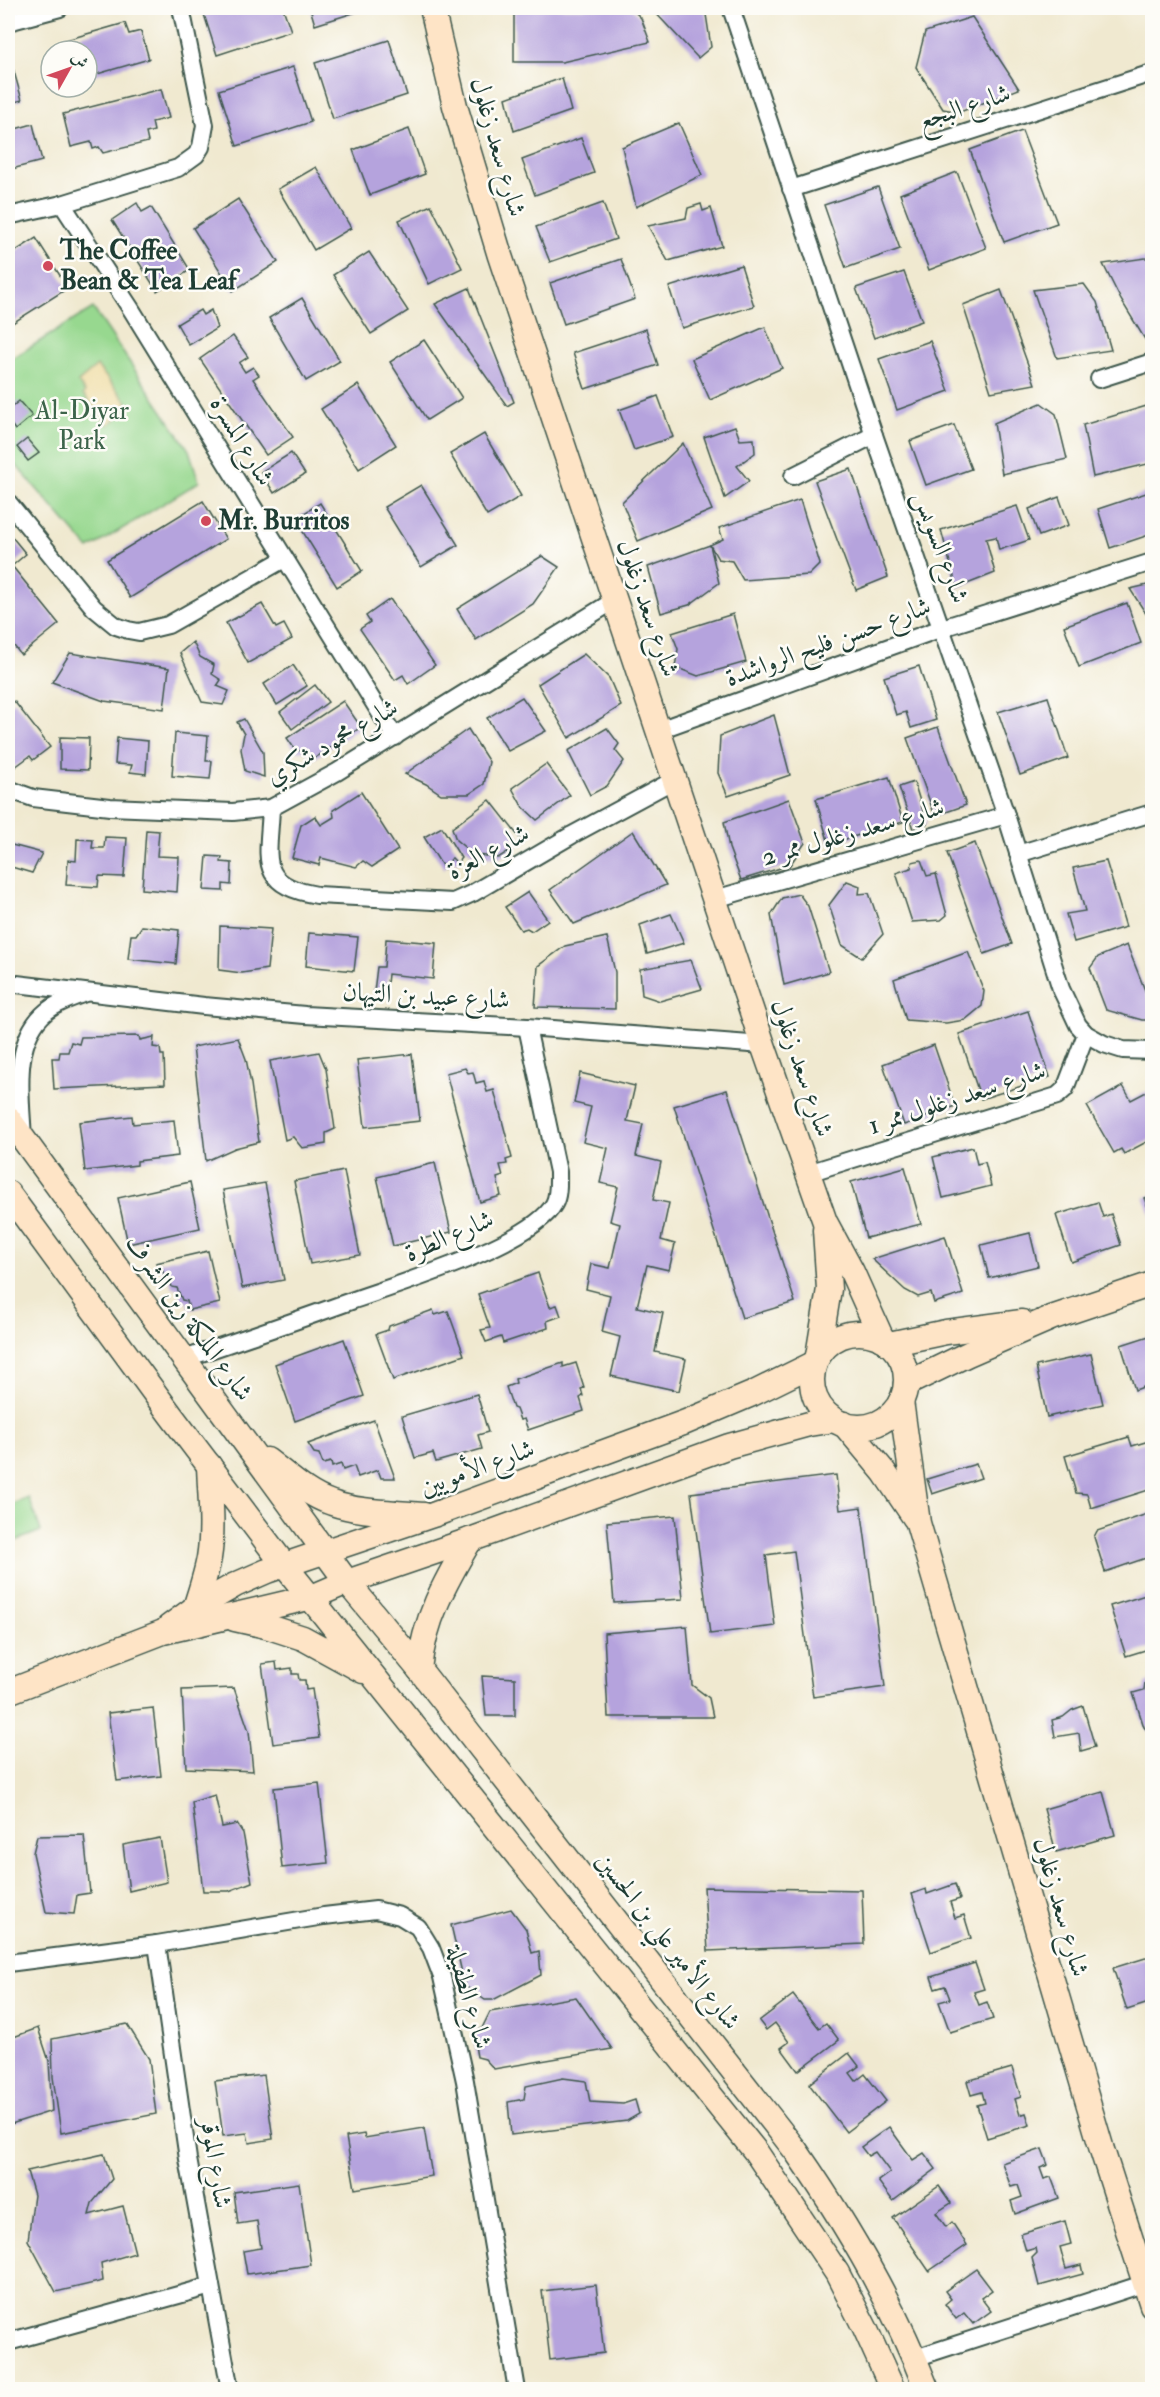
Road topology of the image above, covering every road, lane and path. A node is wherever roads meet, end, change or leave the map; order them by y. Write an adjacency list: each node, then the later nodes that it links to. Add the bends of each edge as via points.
1 (60, 8): 5 (street)
2 (182, 8): 8 (street, via 205,125 201,147 178,168)
3 (432, 8): 17 (main road, شارع سعد زغلول, via 455,106 497,245)
4 (731, 8): 7 (street, شارع السويس)
5 (8, 22)
6 (1152, 73): 7 (street, شارع البجع)
7 (791, 189): 12 (street, شارع السويس)
8 (62, 204): 9 (street); 15 (street, شارع المسرة)
9 (8, 216)
10 (1152, 362): 11 (street)
11 (1098, 379)
12 (874, 435): 13 (street); 18 (street, شارع السويس)
13 (793, 476)
14 (8, 502): 15 (street, via 94,608 116,626 128,630 140,632 168,625)
15 (284, 559): 20 (street, شارع المسرة)
16 (1152, 562): 18 (street, شارع حسن فليح الرواشدة)
17 (615, 600): 19 (main road, شارع سعد زغلول); 20 (street, شارع محمود شكري)
18 (942, 628): 19 (street, شارع حسن فليح الرواشدة); 25 (street, شارع السويس)
19 (659, 730): 21 (main road, شارع سعد زغلول)
20 (394, 736): 23 (street, شارع محمود شكري)
21 (674, 780): 23 (street, شارع العزة, via 453,902 327,896 287,887 269,867); 27 (main road, شارع سعد زغلول)
22 (8, 789): 23 (street, شارع محمود شكري, via 33,798 110,807 233,812)
23 (271, 808)
24 (1152, 813): 26 (street)
25 (1006, 815): 26 (street, شارع السويس); 27 (street, شارع سعد زغلول ممر 2)
26 (1018, 854): 31 (street, شارع السويس, via 1061,989)
27 (715, 899): 32 (main road, شارع سعد زغلول)
28 (8, 983): 29 (street, شارع عبيد بن التيهان)
29 (87, 993): 30 (street, شارع عبيد بن التيهان, via 305,1015); 35 (street, شارع عبيد بن التيهان, via 47,1011 28,1037 20,1091)
30 (527, 1027): 32 (street, شارع عبيد بن التيهان); 42 (street, شارع الطرة, via 558,1172 554,1204 544,1215 506,1241 447,1268)
31 (1086, 1034): 33 (street, via 1124,1050); 36 (street, شارع سعد زغلول ممر 1, via 1065,1089 1057,1096)
32 (763, 1045): 36 (main road, شارع سعد زغلول)
33 (1152, 1051)
34 (8, 1118): 35 (main road, شارع الملكة زين الشرف)
35 (23, 1137): 42 (main road, شارع الملكة زين الشرف)
36 (808, 1173): 38 (main road, شارع سعد زغلول)
37 (8, 1193): 47 (main road)
38 (825, 1222): 41 (main road, شارع سعد زغلول); 43 (main road, شارع سعد زغلول, via 829,1289)
39 (1152, 1284): 40 (main road)
40 (1051, 1318): 41 (main road); 44 (main road, via 968,1354)
41 (886, 1342): 43 (main road, via 869,1334 847,1335 827,1345); 44 (main road, via 902,1362)
42 (184, 1359): 46 (main road, شارع الملكة زين الشرف)
43 (817, 1360): 45 (main road, via 812,1379 814,1395 822,1409); 48 (main road, شارع الأمويين, via 686,1422)
44 (904, 1392): 45 (main road, via 883,1421 857,1427); 49 (main road, شارع سعد زغلول)
45 (839, 1422): 49 (main road, شارع سعد زغلول, via 884,1472); 50 (main road, شارع الأمويين, via 776,1433 710,1452)
46 (243, 1442): 48 (main road, via 298,1484 331,1503); 51 (main road, شارع الملكة زين الشرف)
47 (209, 1465): 52 (main road); 55 (main road, via 209,1560)
48 (433, 1515): 51 (main road, شارع الأمويين)
49 (918, 1523): 64 (main road, شارع سعد زغلول, via 1099,2139)
50 (470, 1540): 53 (main road, شارع الأمويين); 58 (main road, via 434,1603 421,1643)
51 (326, 1552): 52 (main road, شارع الأمويين); 53 (main road, شارع الأمير علي بن الحسين)
52 (285, 1566): 54 (main road); 55 (main road, شارع الأمويين, via 235,1585)
53 (347, 1582): 54 (main road, شارع الأمويين); 58 (main road, شارع الأمير علي بن الحسين)
54 (312, 1597): 56 (main road, شارع الأمويين); 59 (main road)
55 (195, 1608): 57 (main road, شارع الأمويين)
56 (230, 1617): 57 (main road, شارع الأمويين); 59 (main road, via 303,1638)
57 (163, 1632): 60 (main road, شارع الأمويين)
58 (419, 1669): 66 (main road, شارع الأمير علي بن الحسين, via 796,2151 838,2212)
59 (379, 1680): 69 (main road, via 756,2152 837,2273)
60 (8, 1692)
61 (157, 1944): 62 (street, شارع الطفيلة); 63 (street, شارع الموقر); 68 (street, شارع الطفيلة, via 376,1910 400,1916 418,1927 442,1977 465,2081)
62 (8, 1964)
63 (211, 2286): 65 (street); 67 (street, شارع الموقر)
64 (1149, 2294): 66 (street)
65 (8, 2342)
66 (915, 2358): 70 (main road, شارع الأمير علي بن الحسين)
67 (230, 2390)
68 (517, 2390)
69 (893, 2390)
70 (927, 2390)

